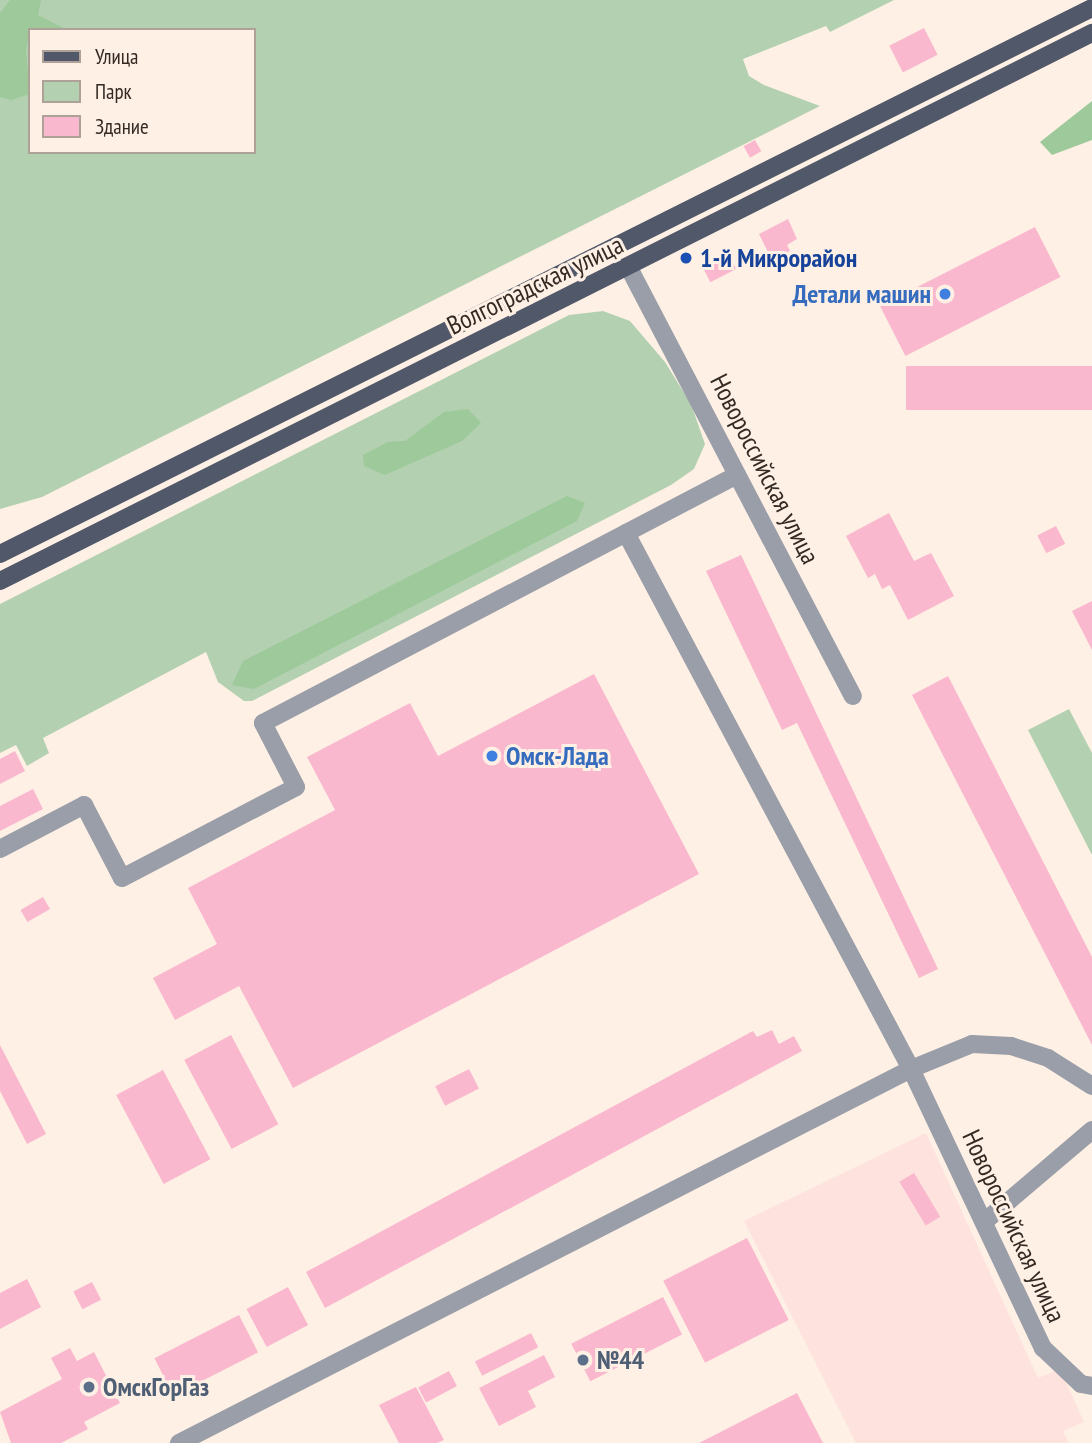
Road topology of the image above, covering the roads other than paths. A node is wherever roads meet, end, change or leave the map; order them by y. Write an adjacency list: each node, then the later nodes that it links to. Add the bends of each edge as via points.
1 (1092, 8): 6 (main road, Волгоградская улица)
2 (1092, 33): 3 (main road, Волгоградская улица)
3 (628, 268): 4 (street, Новороссийская улица); 7 (main road, Волгоградская улица)
4 (737, 475): 5 (street); 8 (street, Новороссийская улица)
5 (626, 533): 9 (street, via 263,723 296,787 122,878 84,805); 10 (street, Новороссийская улица)
6 (0, 554)
7 (0, 581)
8 (852, 696)
9 (0, 849)
10 (911, 1069): 11 (street, via 972,1044 1011,1046 1048,1058); 13 (street, Новороссийская улица); 15 (street)
11 (1092, 1086)
12 (1092, 1130): 13 (street)
13 (984, 1222): 14 (street, Новороссийская улица, via 1043,1348 1081,1384)
14 (1092, 1386)
15 (179, 1443)

